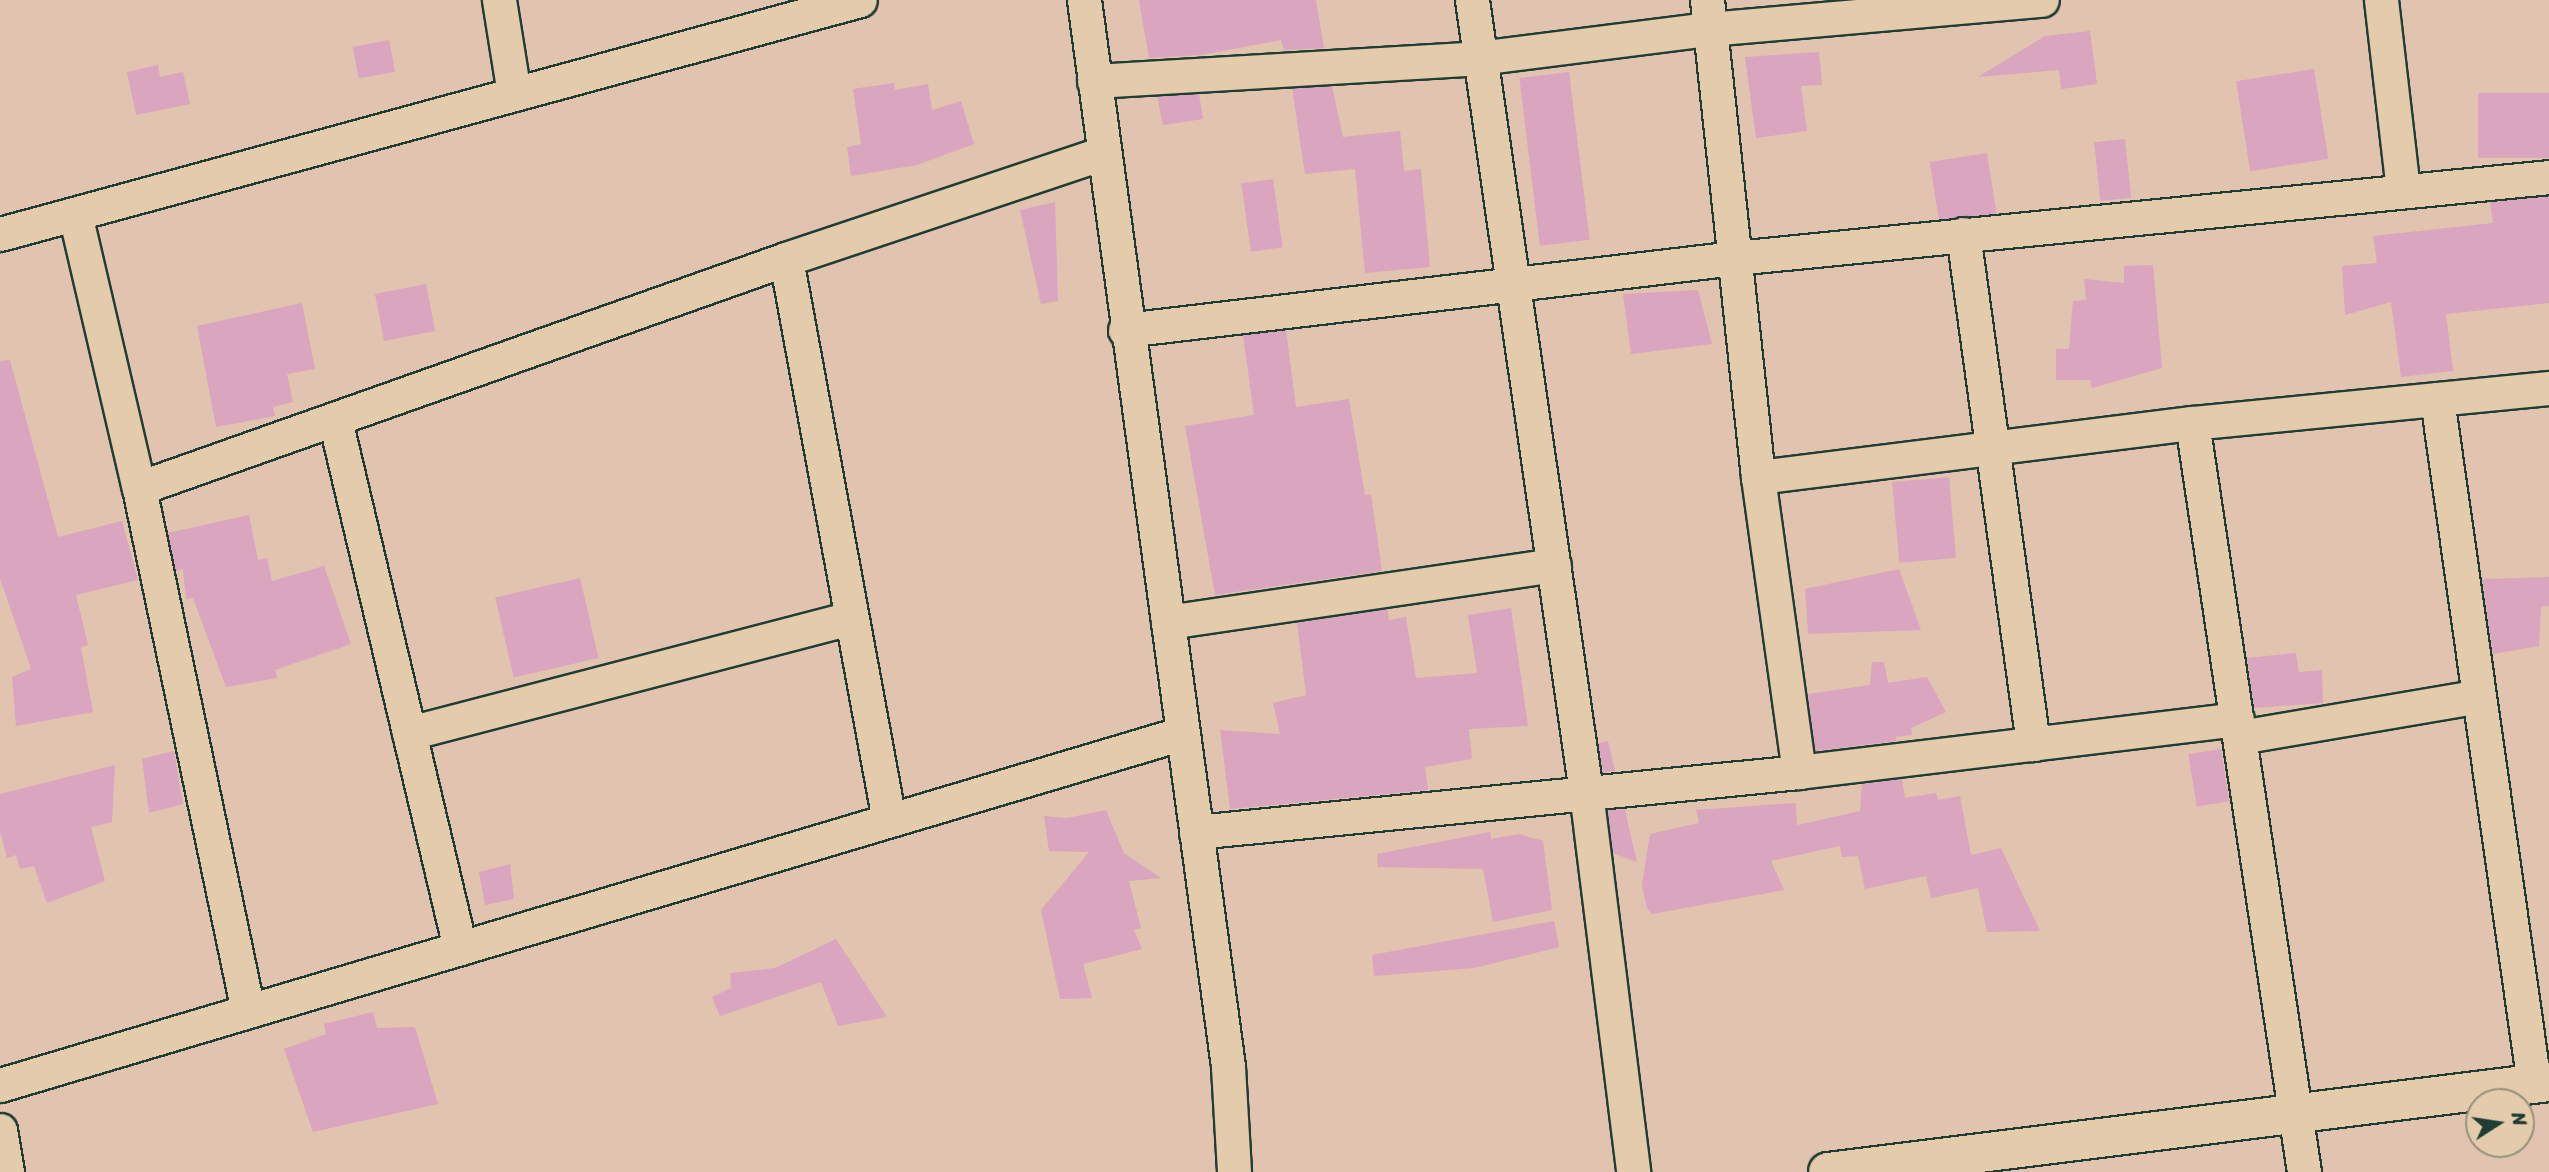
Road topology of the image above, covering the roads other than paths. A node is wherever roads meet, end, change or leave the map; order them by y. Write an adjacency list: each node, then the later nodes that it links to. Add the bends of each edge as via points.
1 (499, 0): 11 (street)
2 (860, 0): 11 (street)
3 (1084, 0): 10 (street)
4 (1472, 0): 9 (street)
5 (2042, 0): 7 (street)
6 (2381, 0): 14 (street)
7 (1964, 4): 8 (street)
8 (1708, 15): 9 (street); 19 (street)
9 (1478, 58): 10 (street); 20 (street)
10 (1094, 81): 12 (street)
11 (514, 94): 15 (street)
12 (1103, 153): 18 (street); 21 (street)
13 (2549, 177): 14 (street)
14 (2403, 191): 17 (street)
15 (75, 214): 16 (street); 28 (street)
16 (0, 234)
17 (1963, 234): 19 (street); 26 (street)
18 (786, 258): 24 (street); 30 (street)
19 (1735, 258): 20 (street); 27 (street)
20 (1512, 282): 21 (street); 29 (street)
21 (1125, 330): 31 (street)
22 (2549, 388): 23 (street)
23 (2437, 399): 25 (street); 32 (street)
24 (335, 420): 28 (street); 34 (street)
25 (2192, 423): 26 (street); 33 (street)
26 (1993, 451): 27 (street); 36 (street)
27 (1758, 477): 37 (street)
28 (138, 488): 42 (street)
29 (1553, 565): 31 (street); 38 (street)
30 (850, 618): 34 (street); 39 (street)
31 (1168, 622): 35 (street)
32 (2479, 696): 33 (street); 43 (street)
33 (2239, 728): 36 (street); 45 (street)
34 (409, 733): 41 (street)
35 (1183, 733): 39 (street); 40 (street)
36 (2033, 744): 37 (street)
37 (1798, 772): 38 (street)
38 (1586, 792): 40 (street); 49 (street)
39 (889, 820): 41 (street)
40 (1196, 832): 48 (street, via 1228,1067)
41 (460, 948): 42 (street)
42 (248, 1011): 44 (street)
43 (2542, 1083): 45 (street)
44 (0, 1084)
45 (2297, 1116): 50 (street); 51 (street)
46 (0, 1130): 47 (street)
47 (8, 1172)
48 (1234, 1172)
49 (1633, 1172)
50 (1828, 1172)
51 (2304, 1172)

